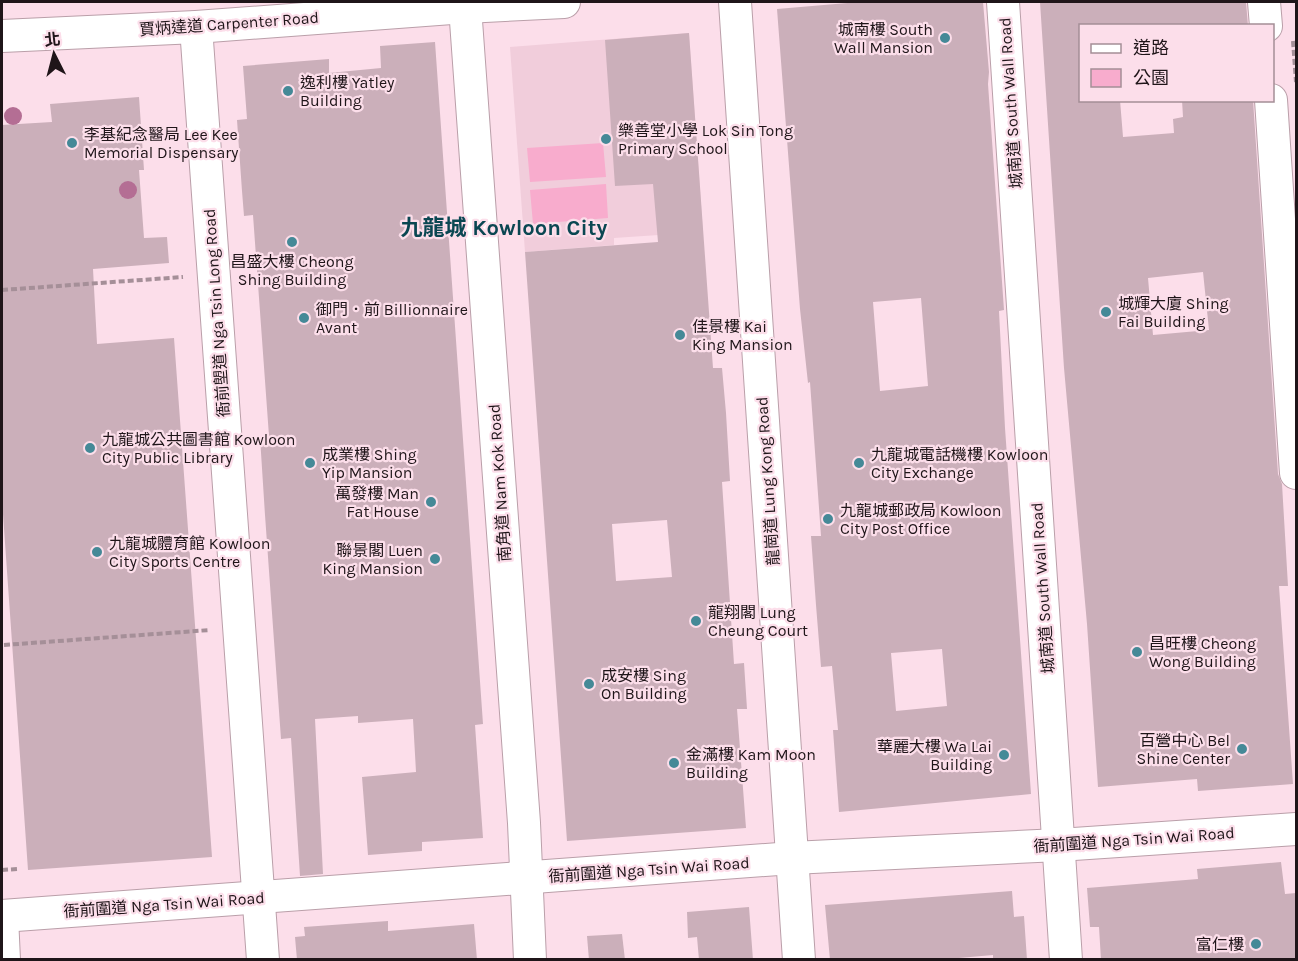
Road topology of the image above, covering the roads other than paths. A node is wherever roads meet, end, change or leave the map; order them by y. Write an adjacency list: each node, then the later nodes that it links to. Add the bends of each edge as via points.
1 (564, 2): 5 (street, 賈炳達道 Carpenter Road)
2 (735, 2): 13 (street, 龍崗道 Lung Kong Road)
3 (1003, 2): 12 (street, 城南道 South Wall Road)
4 (1264, 2): 6 (street)
5 (465, 7): 7 (street, 賈炳達道 Carpenter Road); 14 (street, 南角道 Nam Kok Road)
6 (1266, 24)
7 (196, 27): 8 (street, 賈炳達道 Carpenter Road); 15 (street, 衙前塱道 Nga Tsin Long Road)
8 (2, 36)
9 (1271, 102): 10 (street)
10 (1296, 473)
11 (1296, 829): 12 (street, 衙前圍道 Nga Tsin Wai Road)
12 (1059, 845): 13 (street, 衙前圍道 Nga Tsin Wai Road); 21 (street, 城南道 South Wall Road)
13 (792, 858): 14 (street, 衙前圍道 Nga Tsin Wai Road); 20 (street, 龍崗道 Lung Kong Road)
14 (527, 878): 15 (street, 衙前圍道 Nga Tsin Wai Road); 19 (street, 南角道 Nam Kok Road)
15 (258, 897): 16 (street, 衙前圍道 Nga Tsin Wai Road); 18 (street, 衙前塱道 Nga Tsin Long Road)
16 (2, 916): 17 (street)
17 (4, 960)
18 (263, 960)
19 (530, 960)
20 (799, 960)
21 (1066, 960)

